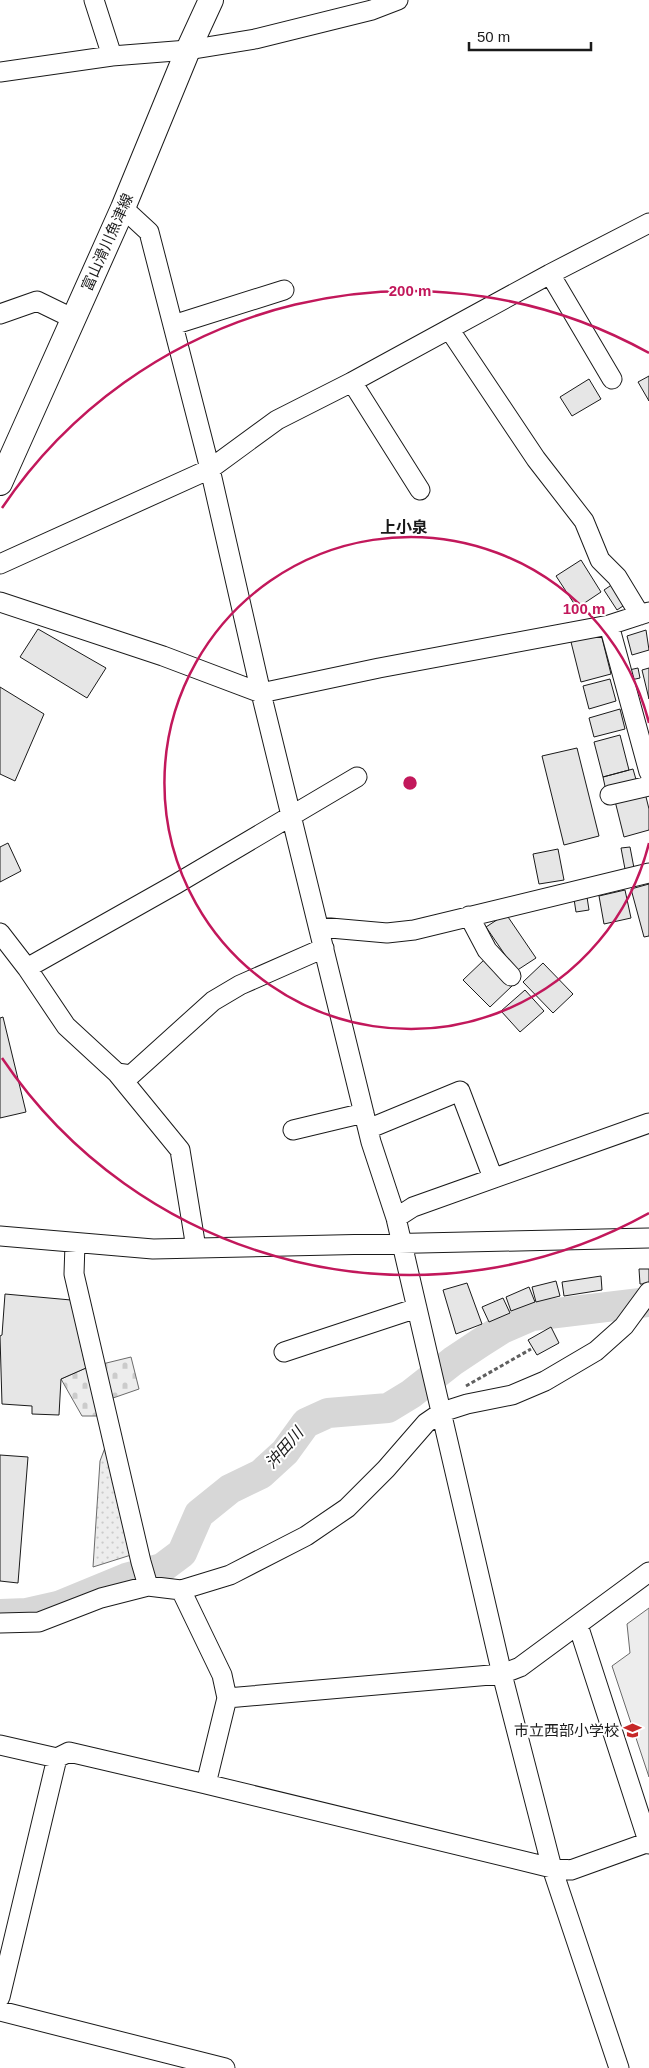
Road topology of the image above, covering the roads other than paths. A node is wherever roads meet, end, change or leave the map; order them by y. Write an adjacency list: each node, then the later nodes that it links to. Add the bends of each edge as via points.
1 (94, 0): 5 (street)
2 (211, 0): 4 (main road, 富山滑川魚津線)
3 (398, 0): 4 (street, via 372,10 255,39)
4 (188, 50): 5 (street); 7 (main road, 富山滑川魚津線)
5 (112, 56): 6 (street)
6 (0, 72)
7 (123, 208): 12 (main road, 富山滑川魚津線); 13 (street, via 149,232)
8 (649, 223): 9 (street)
9 (550, 274): 14 (street); 15 (street)
10 (284, 290): 13 (street)
11 (0, 314): 12 (street, via 36,301)
12 (74, 319): 18 (main road, 富山滑川魚津線)
13 (173, 325): 17 (street)
14 (449, 329): 16 (street); 22 (street, via 536,459 584,521 600,560)
15 (612, 379)
16 (352, 382): 17 (street, via 277,420); 19 (street)
17 (210, 469): 20 (street); 24 (street)
18 (0, 483)
19 (420, 490)
20 (0, 564)
21 (0, 602): 24 (street, via 163,656)
22 (644, 614): 23 (street)
23 (609, 625): 24 (street); 25 (street)
24 (261, 693): 29 (street)
25 (649, 772)
26 (357, 777): 29 (street)
27 (649, 786): 28 (street)
28 (610, 795)
29 (292, 817): 32 (street); 35 (street)
30 (649, 873): 31 (street)
31 (468, 916): 32 (street, via 414,930 387,933); 36 (street, via 487,950)
32 (319, 927): 34 (street)
33 (0, 933): 35 (street)
34 (324, 948): 37 (street, via 213,1001 131,1075); 38 (street)
35 (27, 968): 37 (street, via 66,1026)
36 (511, 976)
37 (117, 1073): 47 (street, via 180,1150)
38 (366, 1121): 40 (street); 41 (street, via 460,1091); 42 (street)
39 (649, 1123): 41 (street)
40 (292, 1130)
41 (493, 1178): 42 (street, via 413,1207)
42 (396, 1218): 46 (street)
43 (0, 1236): 45 (street)
44 (649, 1238): 46 (street)
45 (75, 1244): 47 (street); 53 (street, via 74,1274)
46 (401, 1244): 47 (street); 49 (street)
47 (196, 1248)
48 (649, 1292): 51 (street, via 624,1326 596,1351 545,1381 512,1395)
49 (417, 1308): 50 (street); 51 (street)
50 (284, 1352)
51 (441, 1406): 54 (street, via 386,1469 346,1508 306,1536 230,1575); 57 (street)
52 (649, 1572): 56 (street)
53 (148, 1586): 54 (street); 55 (street, via 101,1598 39,1622)
54 (182, 1590): 58 (street, via 222,1675)
55 (0, 1623)
56 (578, 1625): 57 (street, via 520,1667); 62 (street)
57 (502, 1674): 58 (street); 63 (street)
58 (226, 1698): 61 (street)
59 (0, 1745): 60 (street)
60 (57, 1758): 61 (street, via 69,1752); 64 (street)
61 (206, 1784): 63 (street)
62 (649, 1843): 63 (street, via 571,1870)
63 (552, 1868): 67 (street)
64 (0, 1997)
65 (0, 2011): 66 (street)
66 (225, 2068)
67 (619, 2068)

